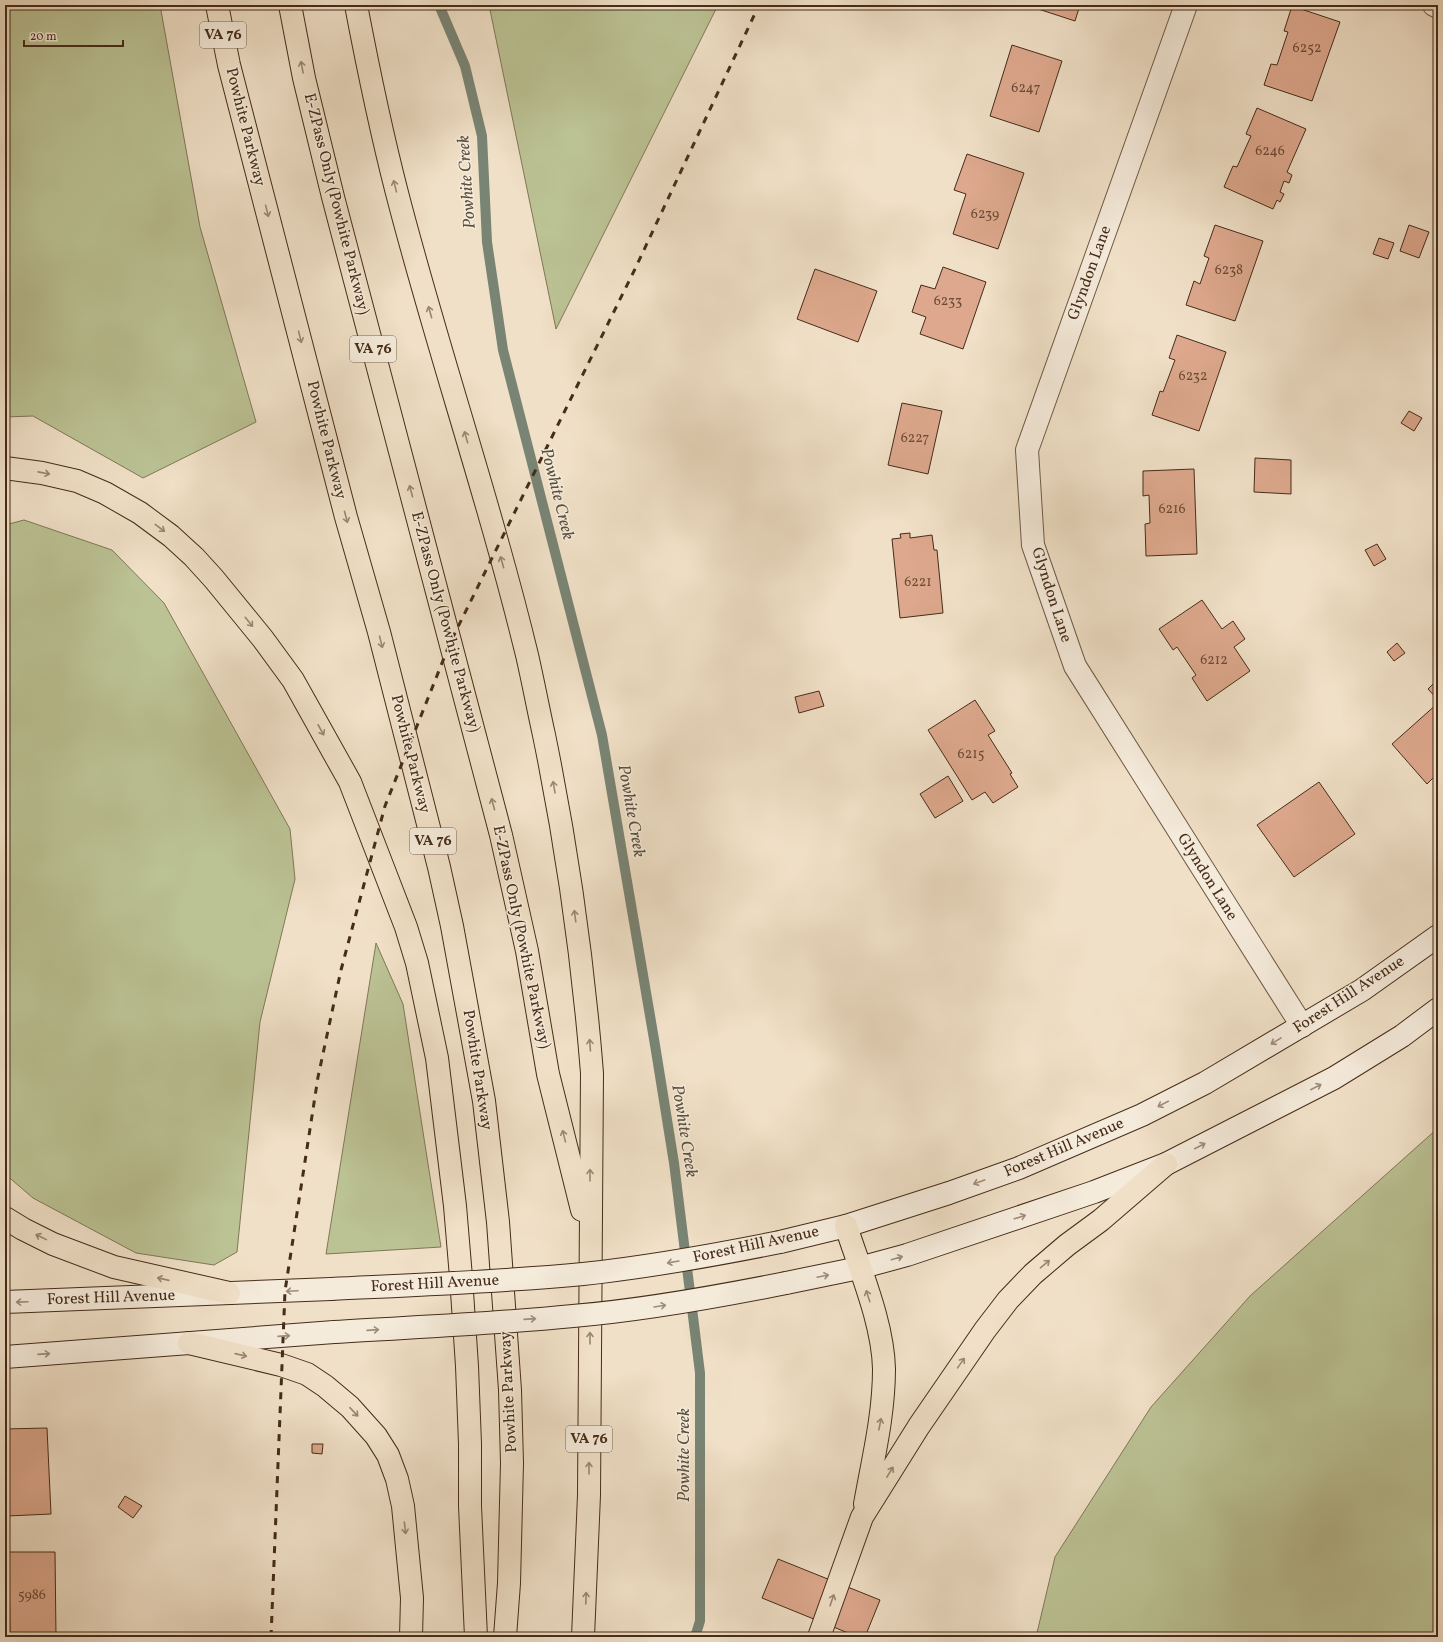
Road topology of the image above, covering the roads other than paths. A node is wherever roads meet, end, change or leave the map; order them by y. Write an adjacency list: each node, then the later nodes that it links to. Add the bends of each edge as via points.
1 (218, 5): 23 (highway, Powhite Parkway / VA 76, one-way to 23, via 229,65 439,867 484,1100 498,1222 510,1390 512,1463)
2 (290, 5): 14 (highway, E-ZPass Only (Powhite Parkway) / VA 76, one-way to 2, via 548,1074 527,952 501,835 333,197 304,78)
3 (356, 5): 14 (highway, VA 76, one-way to 3, via 592,1073 572,893 552,776 528,657 397,194)
4 (1186, 5): 10 (main road, Glyndon Lane, via 1026,450 1033,544 1075,666)
5 (1434, 5): 6 (main road)
6 (1438, 7)
7 (5, 468): 22 (highway, one-way to 22, via 77,481 106,493 140,513 171,536 214,579 293,680 350,782 406,927 428,1010 437,1058 461,1277 467,1366)
8 (1438, 936): 10 (main road, Forest Hill Avenue, via 1362,990)
9 (1438, 1009): 11 (main road, one-way to 9, via 1334,1078 1402,1036)
10 (1302, 1026): 13 (main road, Forest Hill Avenue, one-way to 13, via 1205,1083 1089,1139 1019,1168)
11 (1166, 1164): 15 (main road, one-way to 11, via 907,1255 1094,1192); 20 (highway, one-way to 11, via 919,1426 1008,1300 1033,1274)
12 (5, 1218): 16 (highway, one-way to 12, via 114,1267 53,1244)
13 (846, 1226): 15 (highway); 16 (main road, Forest Hill Avenue, one-way to 16, bridge, via 780,1242 666,1263 583,1274 499,1281)
14 (590, 1242): 24 (highway, VA 76, one-way to 14, via 589,1495)
15 (859, 1268): 18 (main road, one-way to 15, bridge, via 581,1316 731,1294); 20 (highway, one-way to 15, via 882,1414 884,1369 878,1332)
16 (229, 1293): 17 (main road, Forest Hill Avenue, one-way to 17)
17 (5, 1302)
18 (189, 1343): 19 (main road, one-way to 18); 21 (highway, one-way to 21, via 281,1365 307,1374 350,1407 376,1436 388,1455 403,1506 412,1598)
19 (5, 1357)
20 (862, 1517): 25 (highway, one-way to 20)
21 (411, 1637)
22 (476, 1637)
23 (505, 1637)
24 (583, 1637)
25 (819, 1637)

